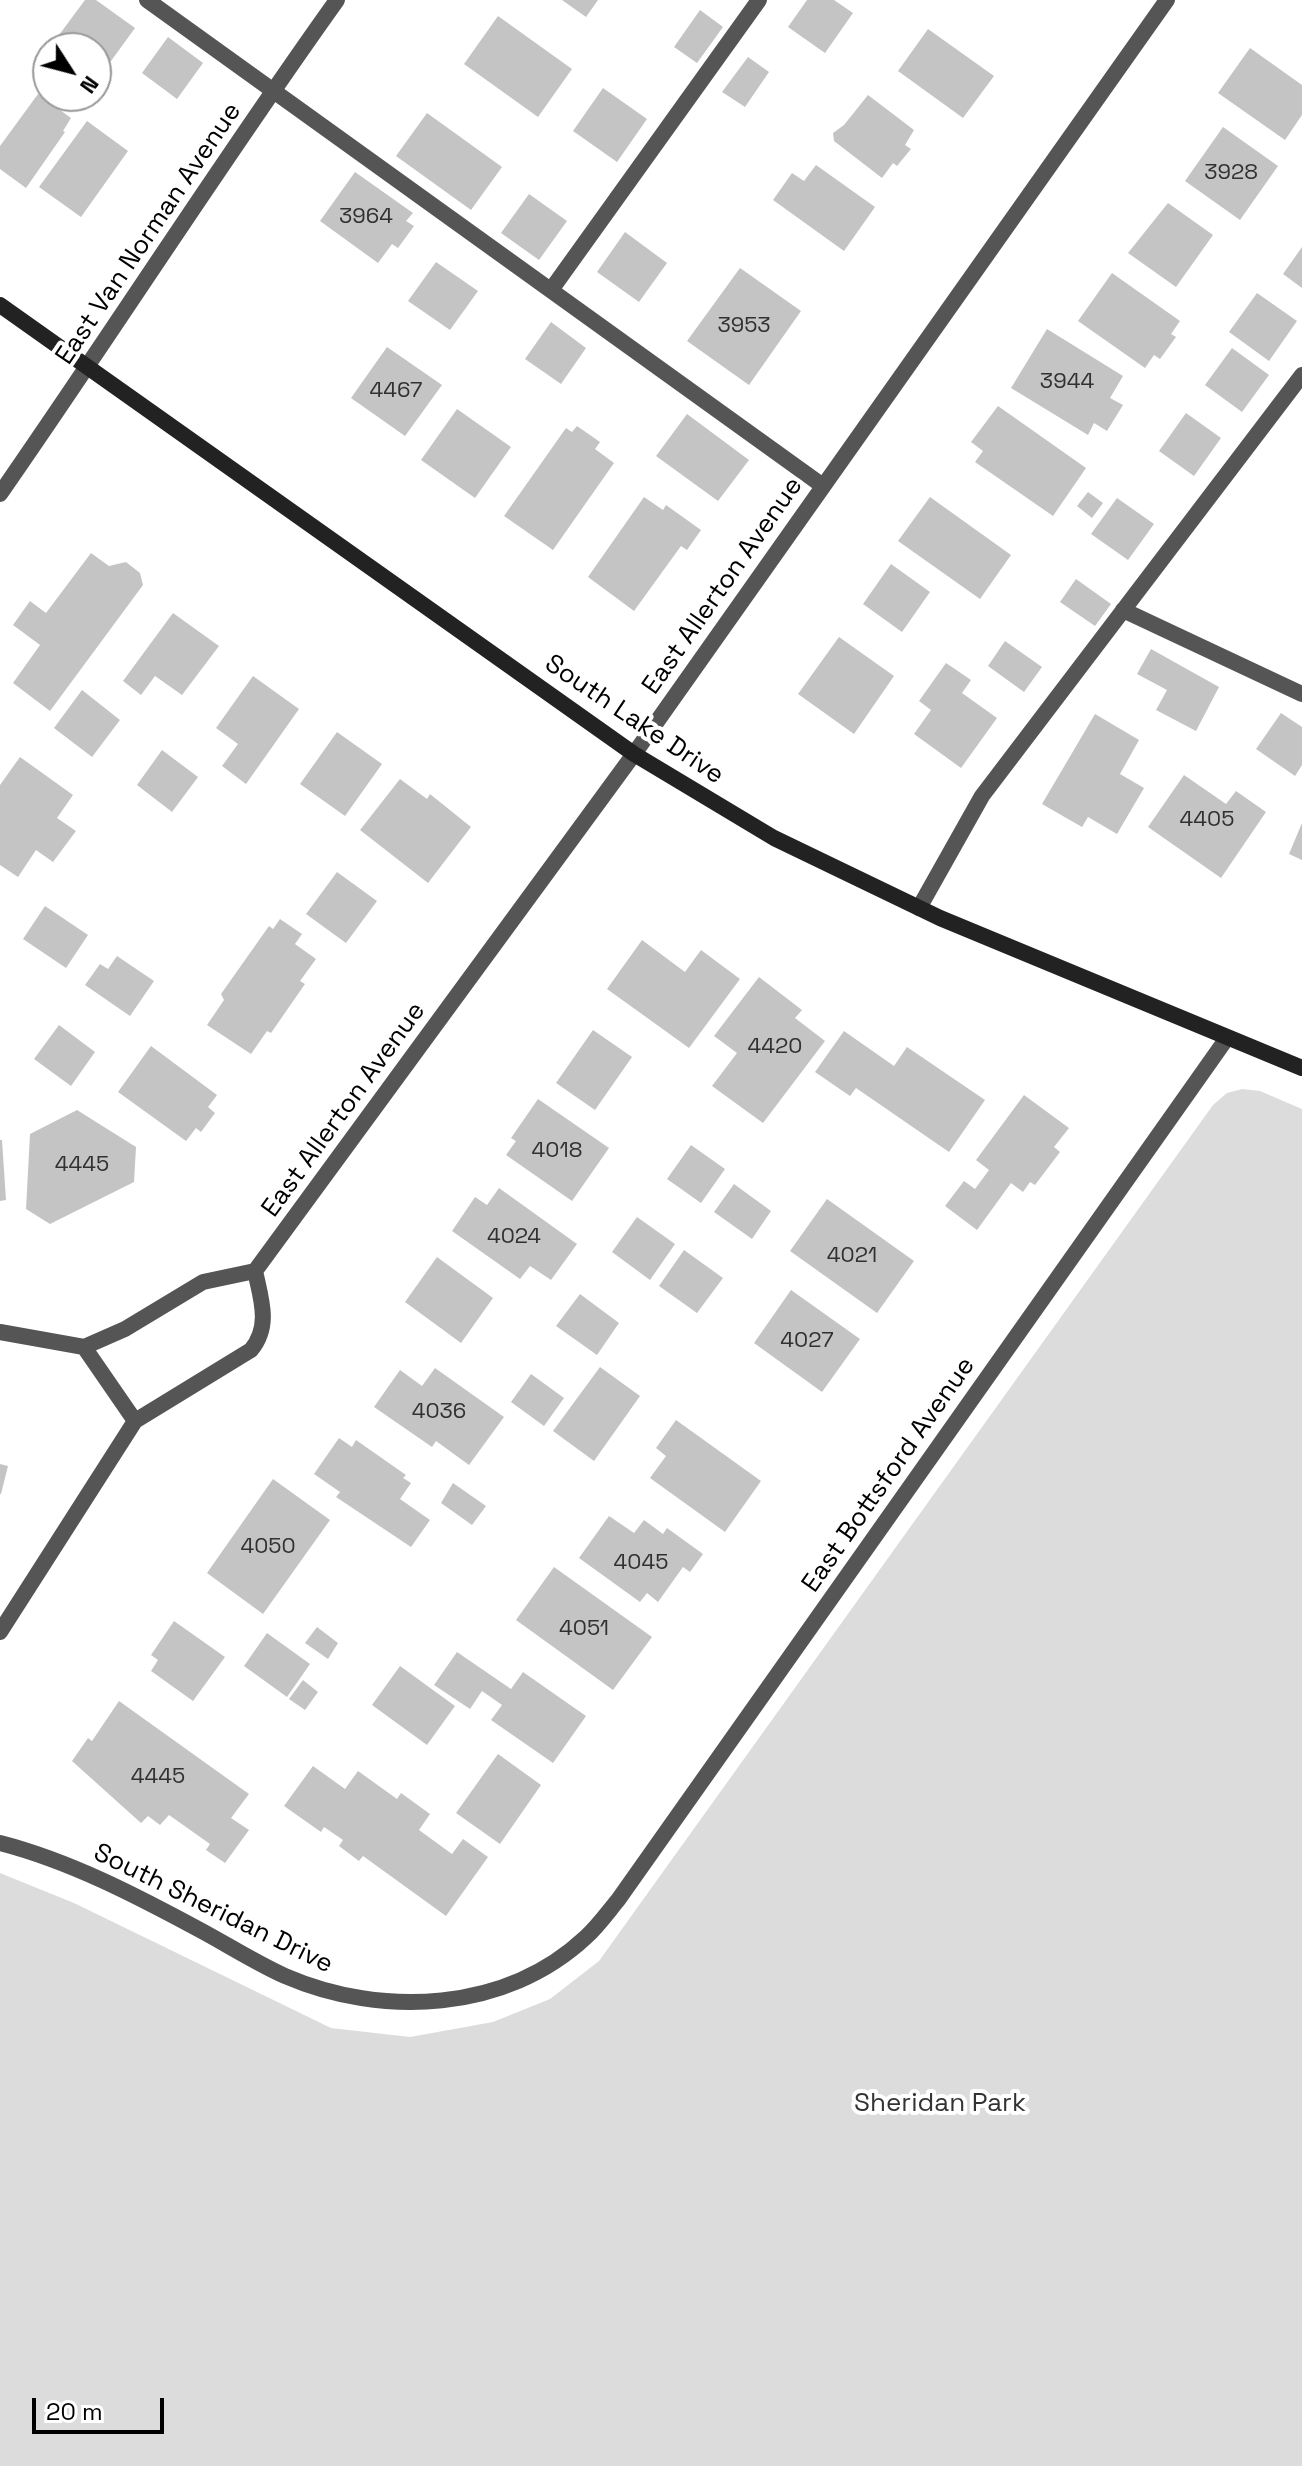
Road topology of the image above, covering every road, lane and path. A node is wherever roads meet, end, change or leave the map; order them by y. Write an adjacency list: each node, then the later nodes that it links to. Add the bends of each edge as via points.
1 (147, 0): 5 (street)
2 (337, 0): 5 (street, East Van Norman Avenue)
3 (759, 0): 6 (street)
4 (1167, 0): 10 (street, East Allerton Avenue)
5 (272, 90): 6 (street); 8 (street, East Van Norman Avenue)
6 (551, 290): 10 (street)
7 (0, 305): 8 (main road, South Lake Drive)
8 (89, 369): 11 (street, East Van Norman Avenue); 14 (main road, South Lake Drive)
9 (1302, 375): 12 (street)
10 (823, 486): 14 (street, East Allerton Avenue)
11 (0, 494)
12 (1123, 610): 13 (street); 15 (street, via 982,796)
13 (1302, 694)
14 (634, 754): 15 (main road, South Lake Drive, via 774,838); 18 (street, East Allerton Avenue)
15 (919, 908): 16 (main road, South Lake Drive)
16 (1227, 1038): 17 (main road, South Lake Drive); 24 (street, East Bottsford Avenue, via 618,1900)
17 (1302, 1068)
18 (255, 1271): 20 (street, via 203,1282); 21 (street, via 264,1316 251,1350)
19 (0, 1332): 20 (street)
20 (84, 1347): 21 (street)
21 (135, 1421): 22 (street)
22 (0, 1632)
23 (0, 1843): 24 (street, South Sheridan Drive, via 96,1878 284,1975 335,1994 410,2001 489,1994 538,1972)
24 (585, 1937)

